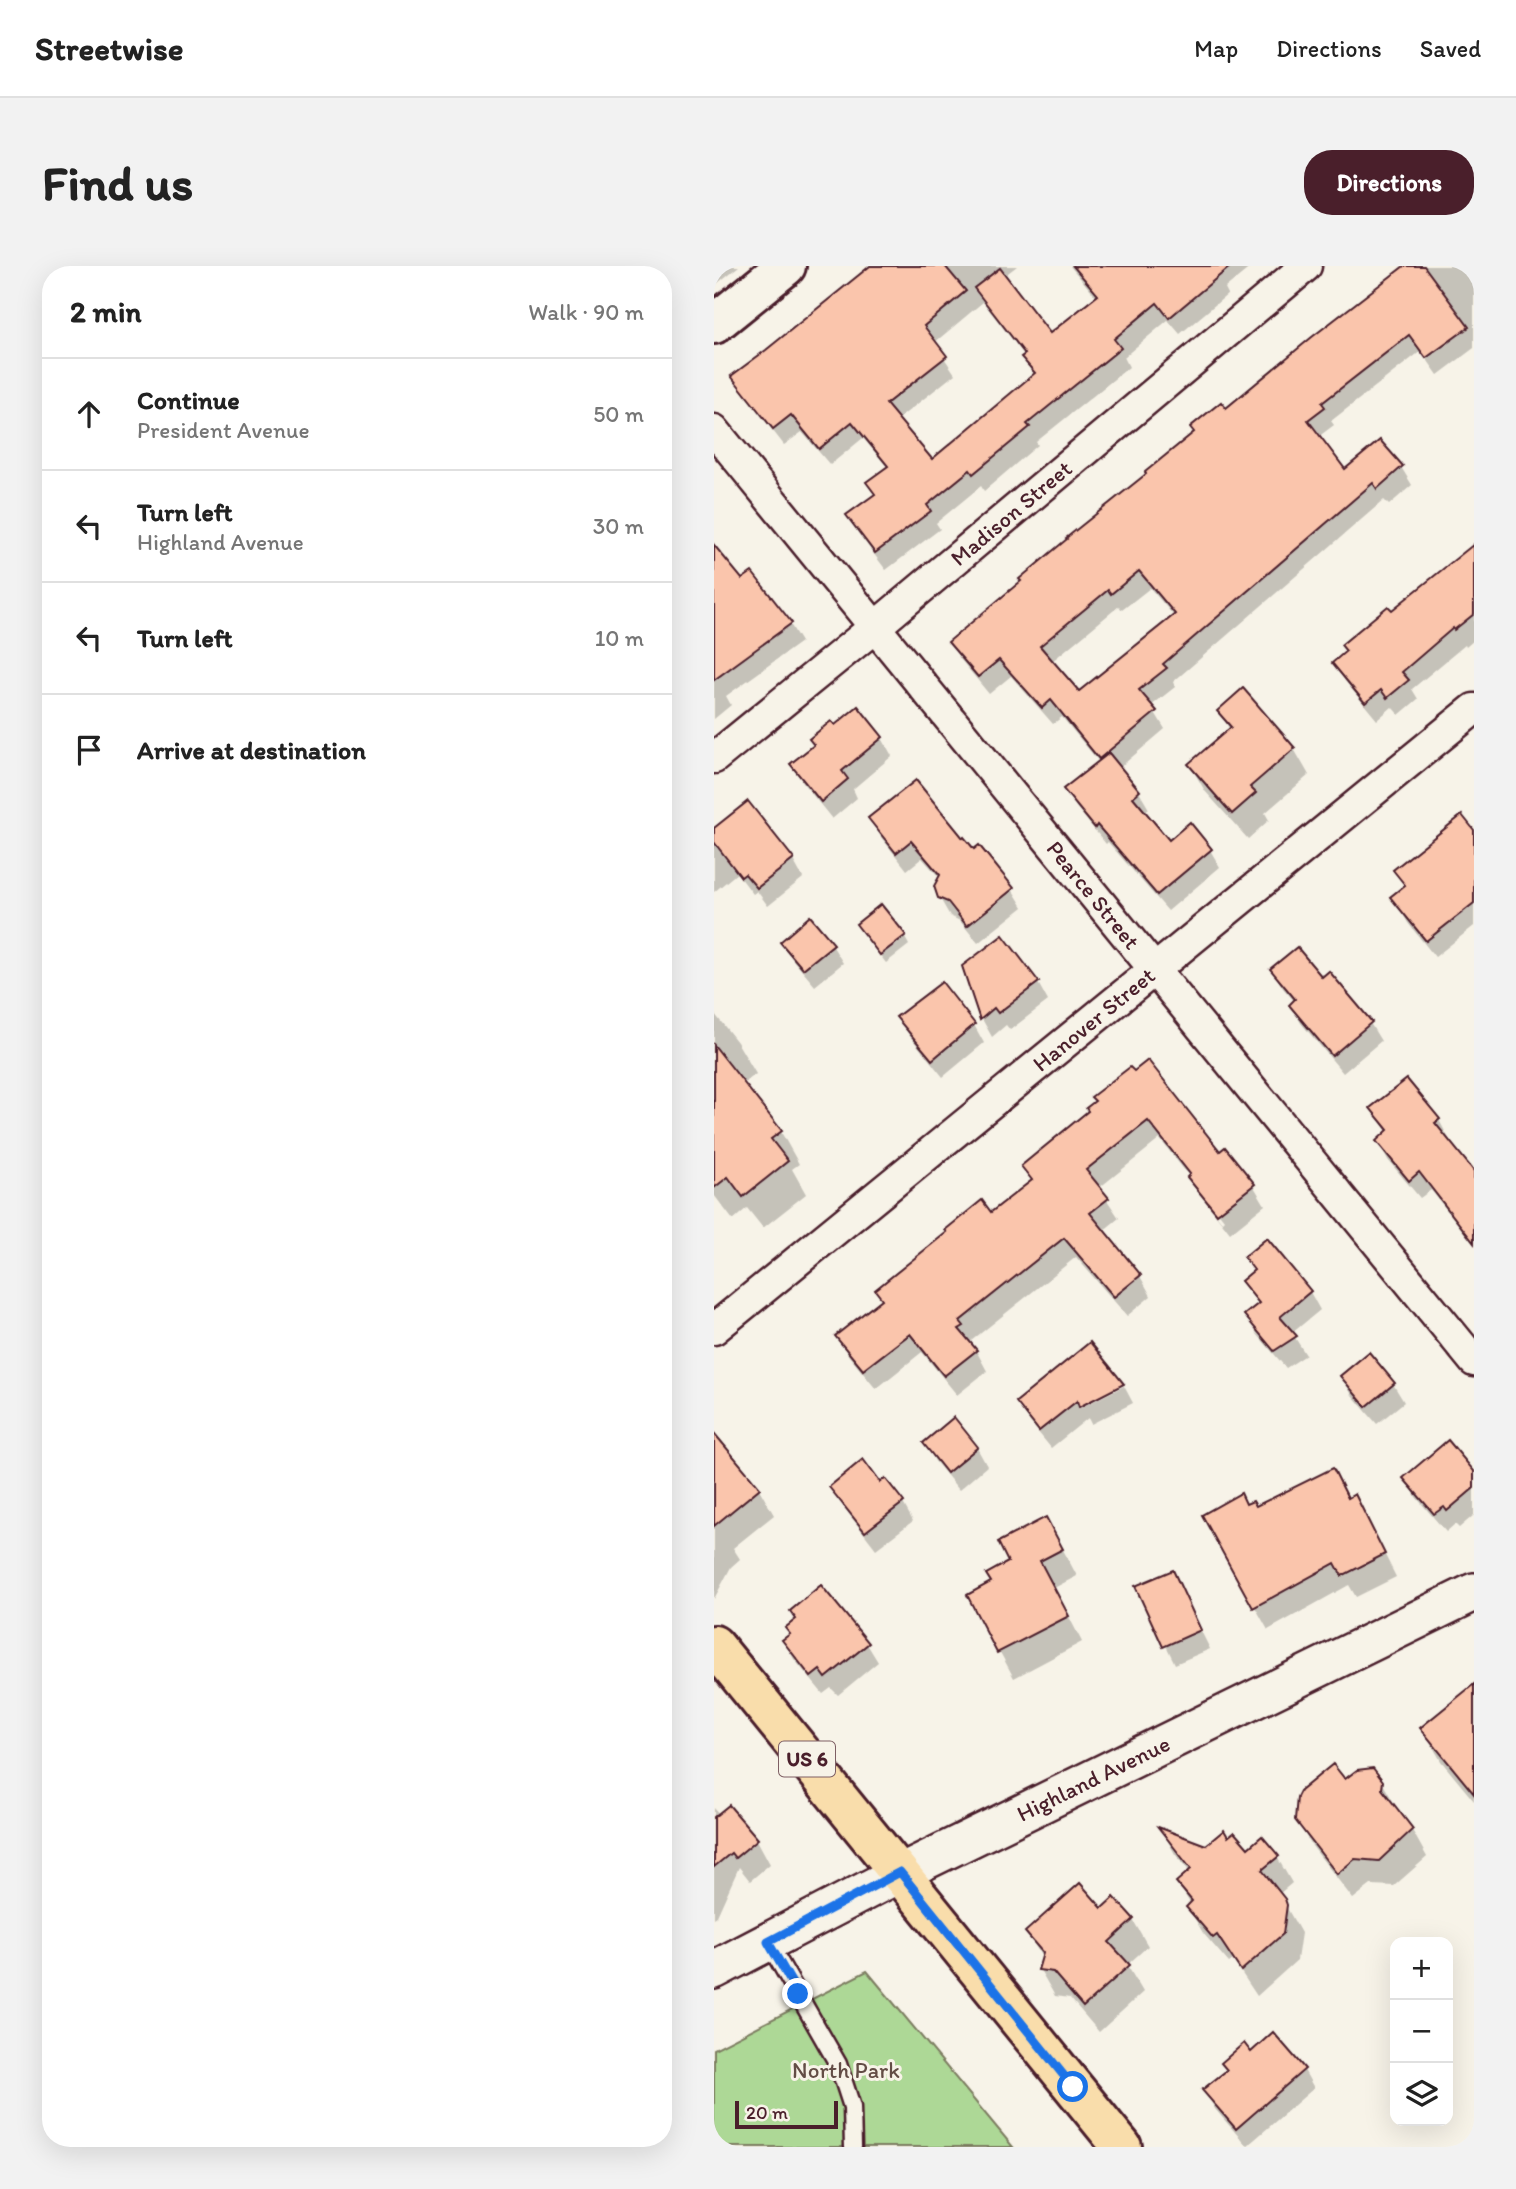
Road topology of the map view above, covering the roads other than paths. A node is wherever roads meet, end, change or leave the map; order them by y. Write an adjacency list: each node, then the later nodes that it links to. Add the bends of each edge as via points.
1 (786, 266): 3 (main road)
2 (1306, 266): 5 (street, Madison Street)
3 (714, 324)
4 (714, 430): 5 (street, Pearce Street)
5 (875, 627): 7 (street, Madison Street); 8 (street, Pearce Street)
6 (1474, 709): 8 (street, Hanover Street)
7 (714, 758)
8 (1153, 970): 9 (street, Hanover Street); 10 (street, Pearce Street)
9 (714, 1329)
10 (1474, 1361)
11 (1474, 1592): 13 (street, Highland Avenue)
12 (714, 1645): 13 (main road, US 6)
13 (900, 1872): 14 (street, Highland Avenue); 17 (main road, US 6)
14 (768, 1942): 15 (street, Highland Avenue); 16 (lane, via 838,2064 852,2107)
15 (714, 1970)
16 (853, 2147)
17 (1122, 2147)

